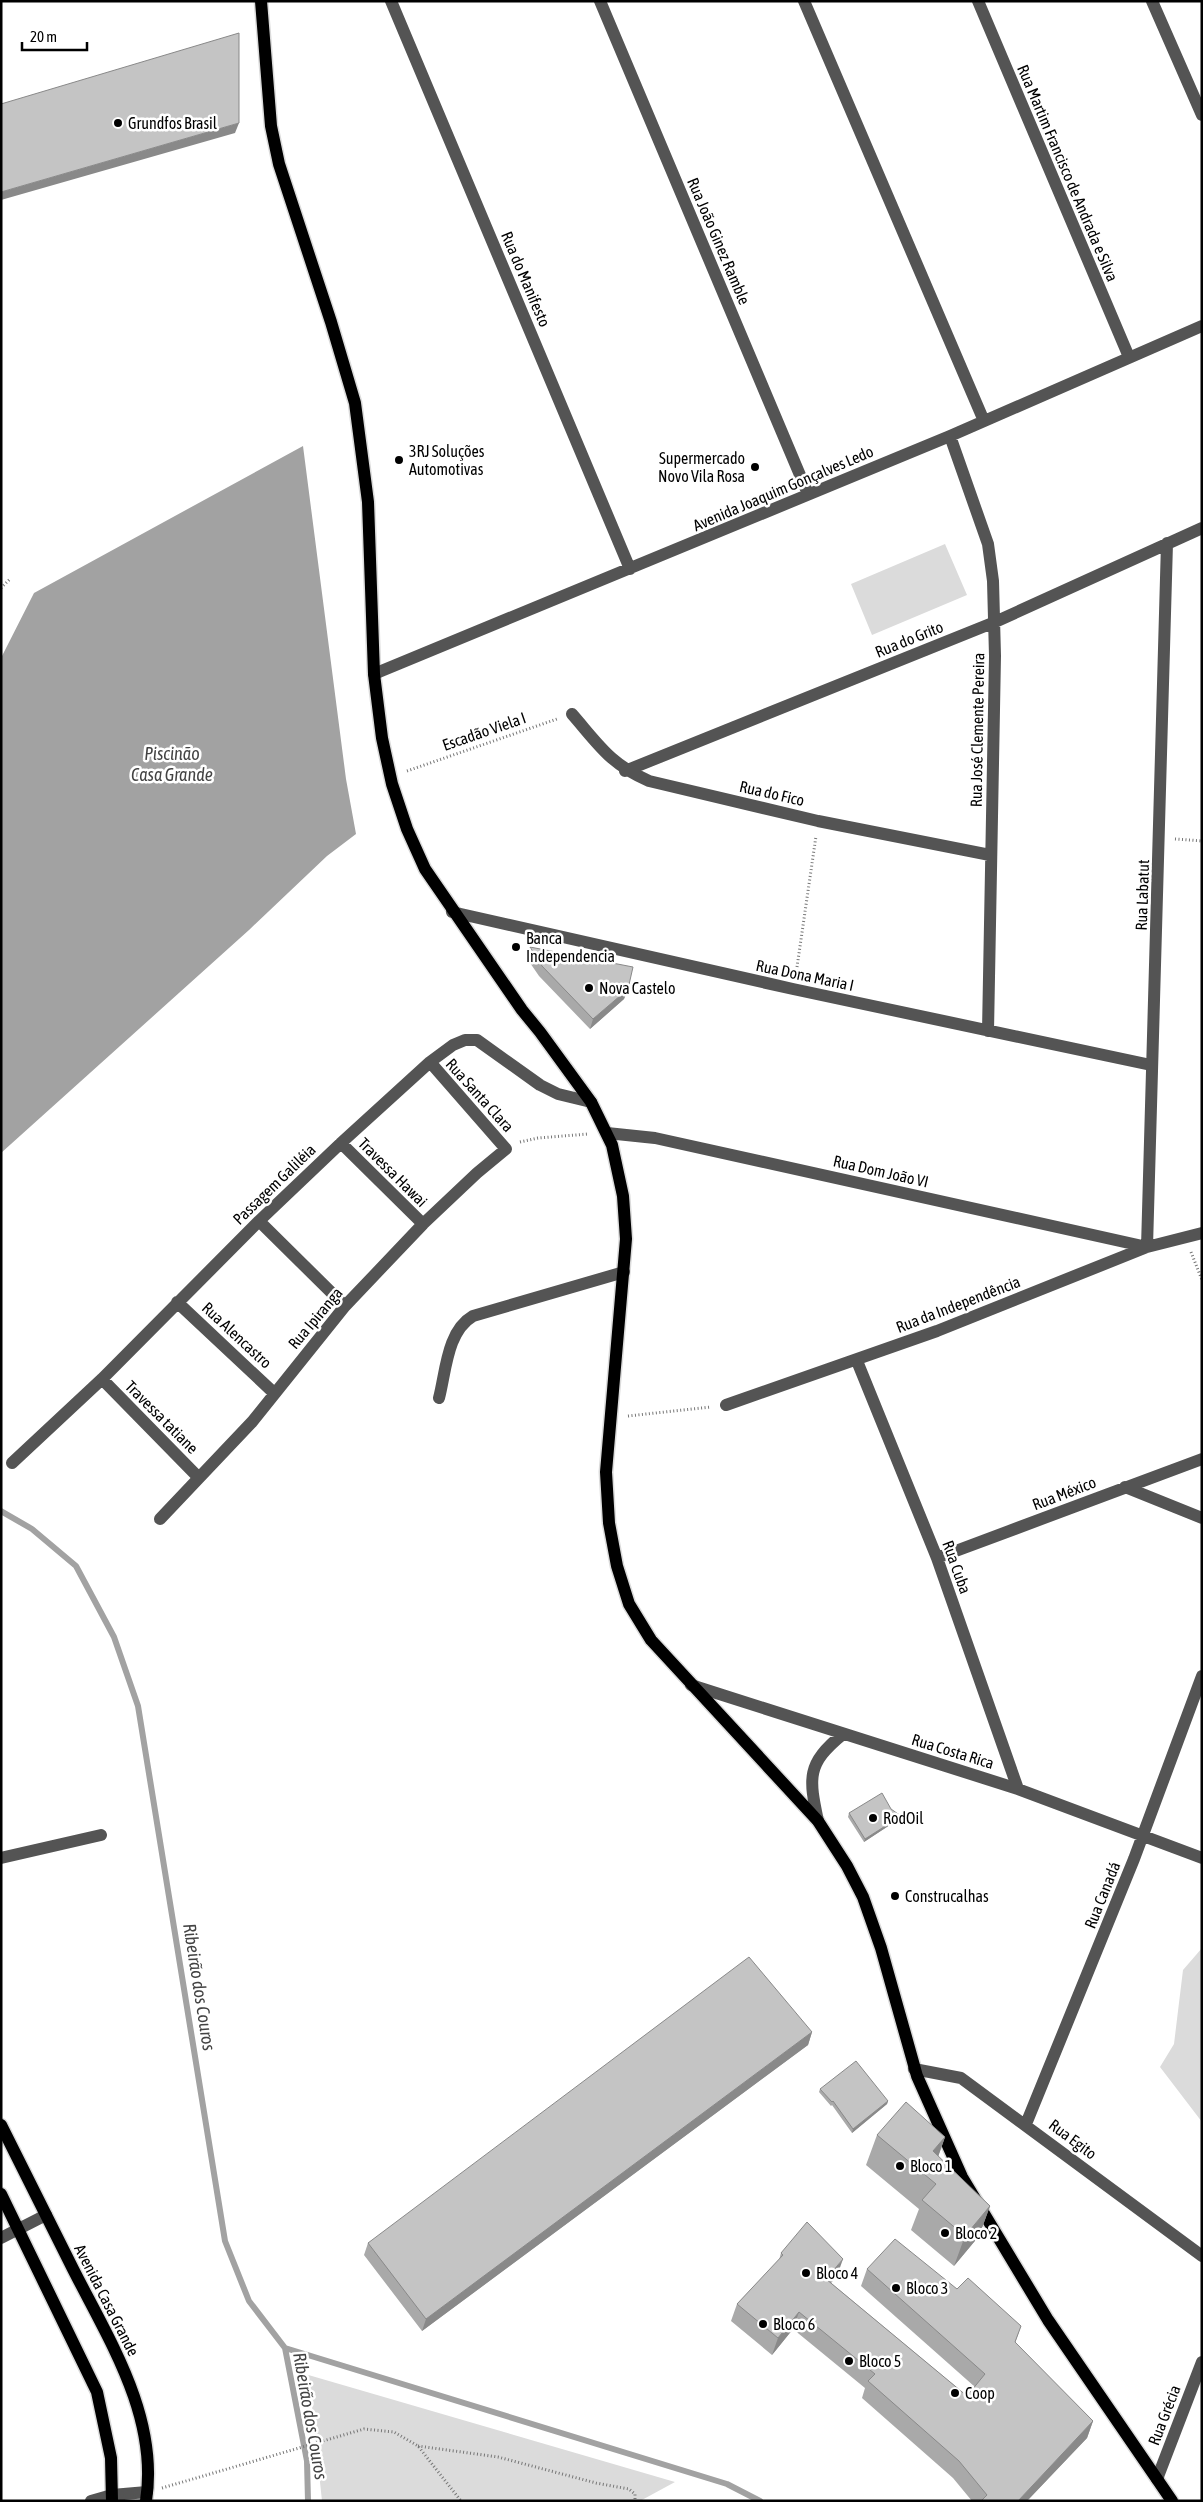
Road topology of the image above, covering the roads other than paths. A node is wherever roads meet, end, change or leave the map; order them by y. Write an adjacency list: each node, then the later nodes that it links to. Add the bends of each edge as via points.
1 (261, 1): 17 (main road, via 271,126 279,164 332,322 355,403 368,502)
2 (391, 1): 15 (street, Rua do Manifesto)
3 (600, 1): 12 (street, Rua João Ginez Ramble)
4 (804, 1): 10 (street)
5 (978, 1): 9 (street, Rua Martim Francisco de Andrada e Silva)
6 (1152, 1): 7 (street)
7 (1202, 115)
8 (1202, 326): 9 (street, Avenida Joaquim Gonçalves Ledo)
9 (1129, 357): 10 (street, Avenida Joaquim Gonçalves Ledo)
10 (984, 421): 11 (street, Avenida Joaquim Gonçalves Ledo)
11 (950, 436): 12 (street, Avenida Joaquim Gonçalves Ledo); 16 (street, Rua José Clemente Pereira, via 988,544)
12 (808, 494): 15 (street, Avenida Joaquim Gonçalves Ledo)
13 (1202, 528): 14 (street, Rua do Grito)
14 (1167, 543): 16 (street, Rua do Grito); 24 (street, Rua Labatut)
15 (630, 569): 17 (street, Avenida Joaquim Gonçalves Ledo)
16 (995, 622): 19 (street, Rua do Grito); 20 (street, Rua José Clemente Pereira)
17 (374, 674): 21 (main road, via 392,784 425,869)
18 (572, 714): 19 (street, Rua do Fico)
19 (625, 771): 20 (street, Rua do Fico, via 649,781 818,821)
20 (990, 855): 22 (street, Rua José Clemente Pereira)
21 (452, 912): 22 (street, Rua Dona Maria I); 25 (main road)
22 (988, 1032): 24 (street, Rua Dona Maria I)
23 (430, 1062): 25 (street, Passagem Galiléia, via 453,1045 477,1040 540,1085 558,1094); 27 (street, Passagem Galiléia); 28 (street, Rua Santa Clara)
24 (1151, 1065): 32 (street, Rua Labatut)
25 (591, 1102): 26 (main road)
26 (607, 1132): 32 (street, Rua Dom João VI, via 655,1138); 33 (main road, via 623,1196)
27 (341, 1143): 29 (street, Passagem Galiléia); 30 (street, Travessa Hawai)
28 (506, 1149): 30 (street, Rua Ipiranga)
29 (259, 1221): 34 (street, Passagem Galiléia); 35 (street)
30 (423, 1224): 35 (street, Rua Ipiranga)
31 (1202, 1233): 32 (street, Rua da Independência)
32 (1147, 1247): 36 (street, Rua da Independência)
33 (624, 1272): 39 (street, via 465,1320 455,1332); 49 (main road, via 606,1472 609,1523 617,1566 629,1604 651,1640)
34 (177, 1302): 37 (street, Passagem Galiléia); 38 (street, Rua Alencastro)
35 (345, 1306): 38 (street, Rua Ipiranga)
36 (857, 1361): 40 (street, Rua da Independência); 47 (street, Rua Cuba)
37 (102, 1379): 42 (street, Passagem Galiléia); 43 (street, Travessa tatiane)
38 (274, 1393): 43 (street, Rua Ipiranga, via 252,1422)
39 (439, 1398)
40 (726, 1405)
41 (1202, 1459): 44 (street, Rua México)
42 (12, 1463)
43 (199, 1478): 46 (street, Rua Ipiranga)
44 (1125, 1487): 45 (street); 47 (street, Rua México)
45 (1202, 1518)
46 (160, 1520)
47 (937, 1558): 51 (street, Rua Cuba)
48 (1202, 1676): 54 (street, Rua Canadá)
49 (692, 1684): 50 (street, Rua Costa Rica); 52 (main road)
50 (843, 1734): 51 (street, Rua Costa Rica); 52 (street, via 824,1749 814,1768 811,1786)
51 (1018, 1788): 54 (street, Rua Costa Rica)
52 (818, 1821): 57 (main road, via 863,1897 900,2011)
53 (101, 1835): 55 (street)
54 (1143, 1835): 56 (street, Rua Costa Rica); 58 (street, Rua Canadá)
55 (1, 1858)
56 (1202, 1858)
57 (914, 2068): 58 (street, Rua Egito, via 961,2078); 66 (main road, via 962,2177 1048,2320)
58 (1026, 2124): 64 (street, Rua Egito)
59 (1, 2126): 61 (main road, Avenida Casa Grande)
60 (1, 2194): 62 (main road)
61 (46, 2215): 62 (street); 67 (main road, Avenida Casa Grande, via 128,2377 143,2429 148,2469)
62 (19, 2229): 63 (street); 68 (main road, via 97,2392 111,2458)
63 (1, 2238)
64 (1202, 2256)
65 (1202, 2362): 66 (street, Rua Grécia)
66 (1157, 2479): 70 (main road)
67 (147, 2496): 68 (street)
68 (112, 2498): 69 (street)
69 (91, 2501)
70 (1172, 2501)

